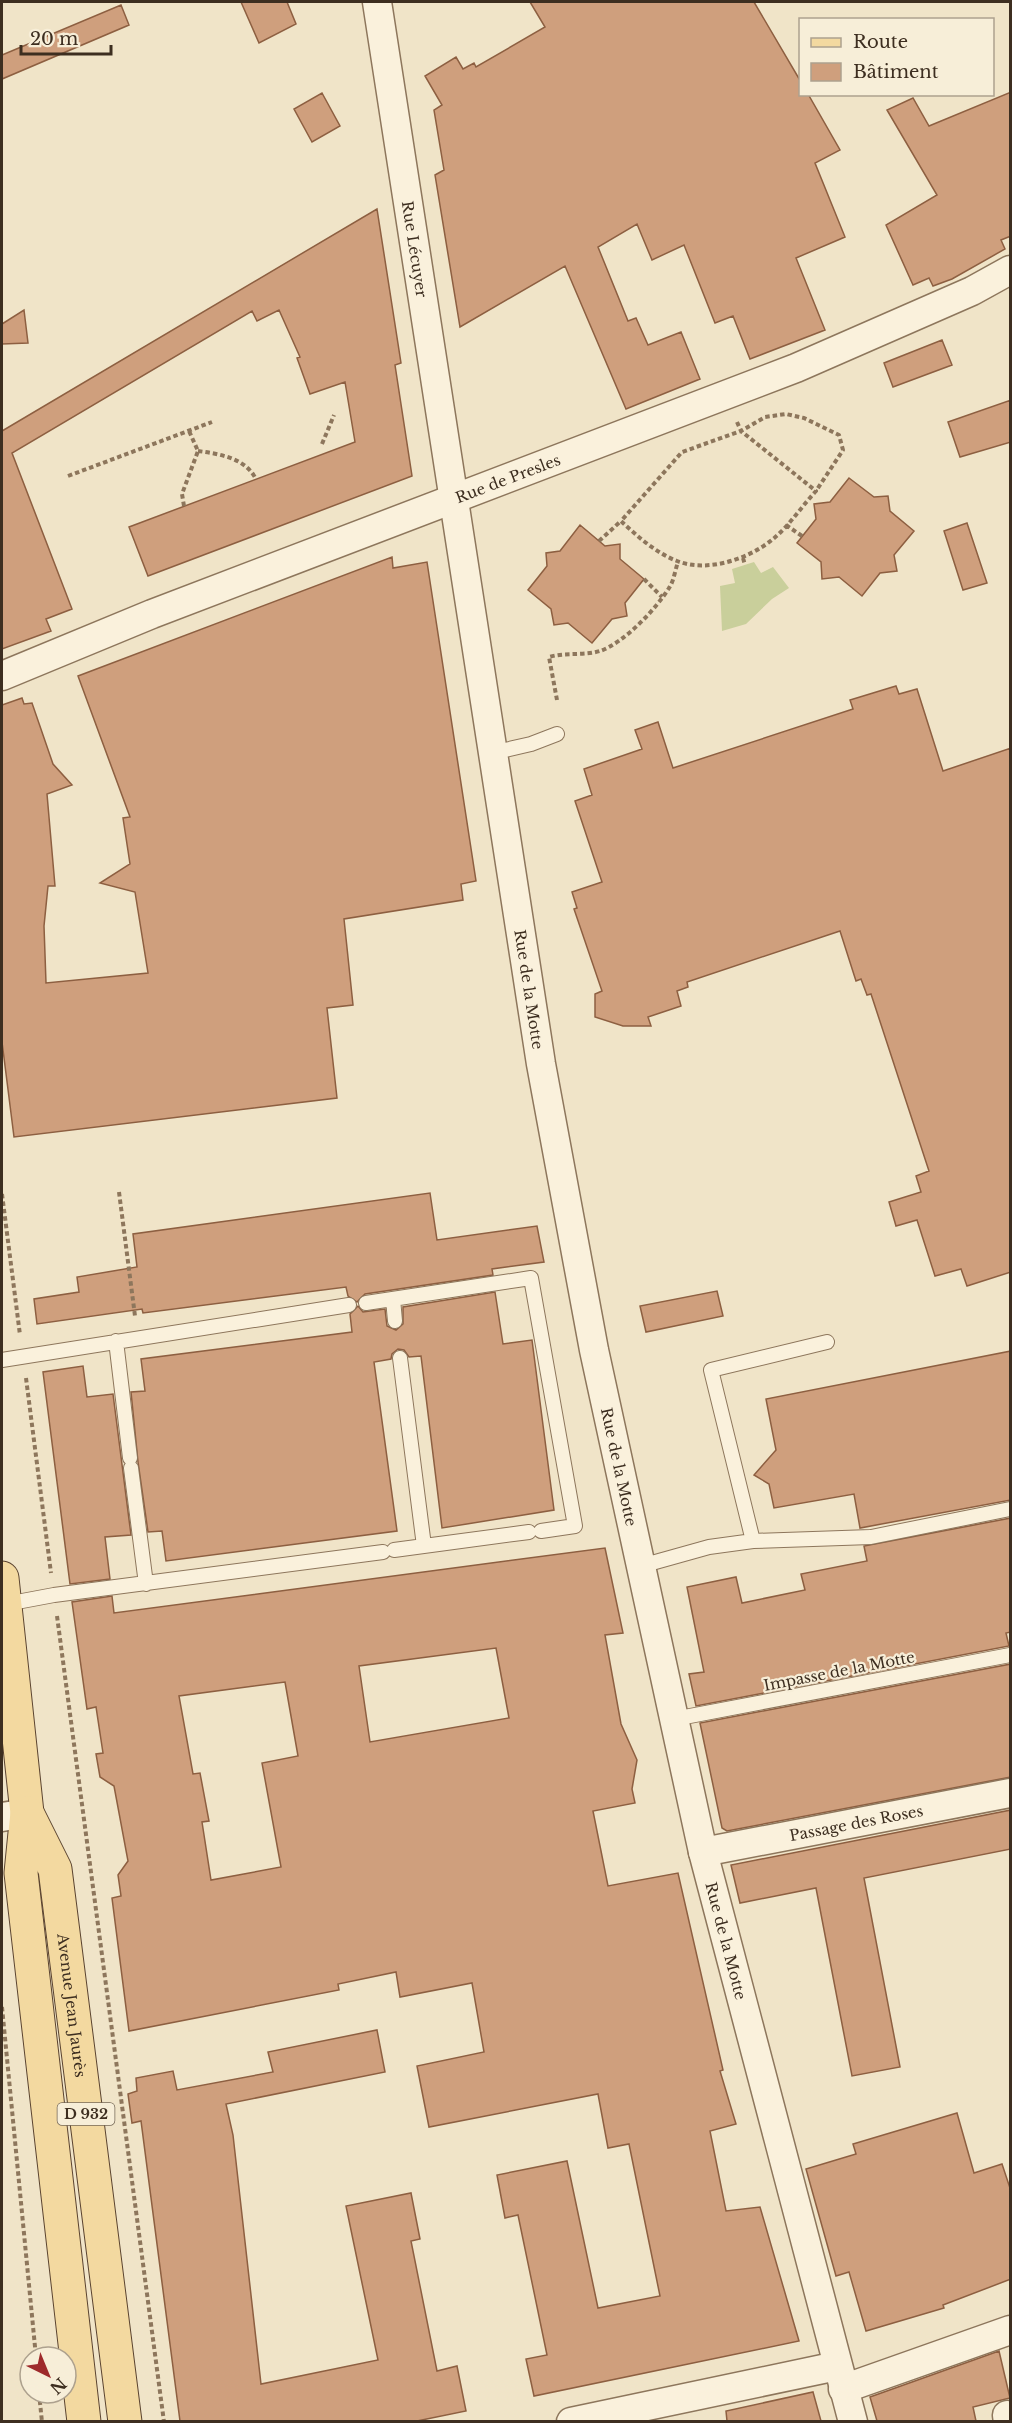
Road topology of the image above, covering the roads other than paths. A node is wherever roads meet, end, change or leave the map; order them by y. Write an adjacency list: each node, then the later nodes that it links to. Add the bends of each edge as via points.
1 (377, 2): 3 (street, Rue Lécuyer)
2 (1011, 270): 3 (street, Rue de Presles, via 828,354)
3 (455, 496): 4 (street, Rue de Presles); 6 (street, Rue de la Motte)
4 (2, 676)
5 (557, 734): 6 (lane)
6 (492, 753): 18 (street, Rue de la Motte, via 541,1064 594,1350)
7 (393, 1299): 8 (lane); 10 (lane); 17 (lane, via 531,1278 575,1526)
8 (366, 1303)
9 (349, 1305): 11 (lane)
10 (395, 1321)
11 (116, 1341): 14 (lane); 19 (lane)
12 (827, 1342): 16 (lane, via 711,1370)
13 (400, 1358): 17 (lane)
14 (2, 1360)
15 (1011, 1509): 16 (lane, via 872,1537)
16 (753, 1541): 18 (lane, via 709,1547)
17 (424, 1546): 19 (lane)
18 (641, 1566): 22 (street, Rue de la Motte)
19 (146, 1584): 20 (lane, via 54,1595)
20 (4, 1591): 24 (main road, Avenue Jean Jaurès / D 932)
21 (1011, 1655): 22 (lane, Impasse de la Motte)
22 (674, 1719): 25 (street, Rue de la Motte)
23 (1011, 1793): 25 (street, Passage des Roses)
24 (14, 1815): 28 (main road, Avenue Jean Jaurès / D 932, via 55,1869); 29 (main road, Avenue Jean Jaurès / D 932)
25 (703, 1852): 27 (street, Rue de la Motte)
26 (1011, 2330): 27 (street)
27 (840, 2377): 30 (street); 31 (street, Rue de la Motte)
28 (114, 2420)
29 (84, 2421)
30 (571, 2421)
31 (853, 2421)

